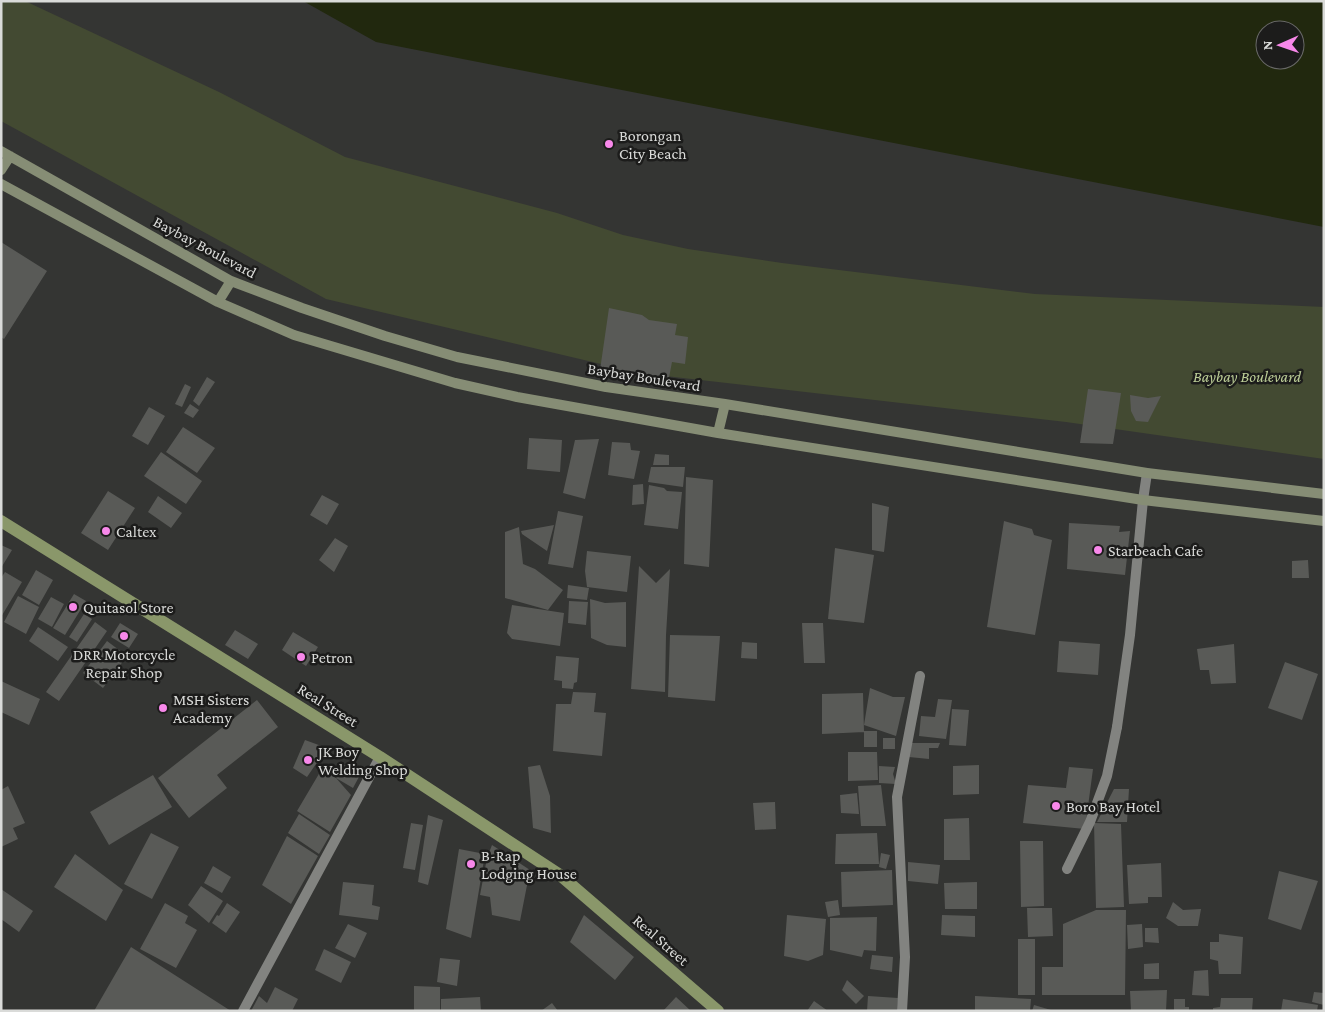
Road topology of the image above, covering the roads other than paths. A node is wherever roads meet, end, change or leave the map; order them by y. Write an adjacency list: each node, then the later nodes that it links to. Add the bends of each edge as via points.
1 (6, 154): 2 (street); 4 (street, Baybay Boulevard)
2 (1, 170)
3 (1, 184): 5 (street)
4 (232, 281): 5 (street); 6 (street, Baybay Boulevard, via 302,308 456,357 606,388)
5 (218, 302): 7 (street, via 294,335 456,383 517,397)
6 (725, 404): 7 (street); 8 (street, Baybay Boulevard)
7 (718, 432): 10 (street)
8 (1147, 473): 9 (street, Baybay Boulevard); 10 (street)
9 (1324, 494)
10 (1143, 500): 12 (street); 15 (street, via 1130,636 1107,776 1090,822)
11 (1, 521): 14 (main road, Real Street)
12 (1324, 521)
13 (920, 676): 18 (street, via 897,798 905,957)
14 (380, 757): 16 (street); 17 (main road, Real Street, via 560,875)
15 (1067, 869)
16 (243, 1011)
17 (718, 1011)
18 (902, 1011)

